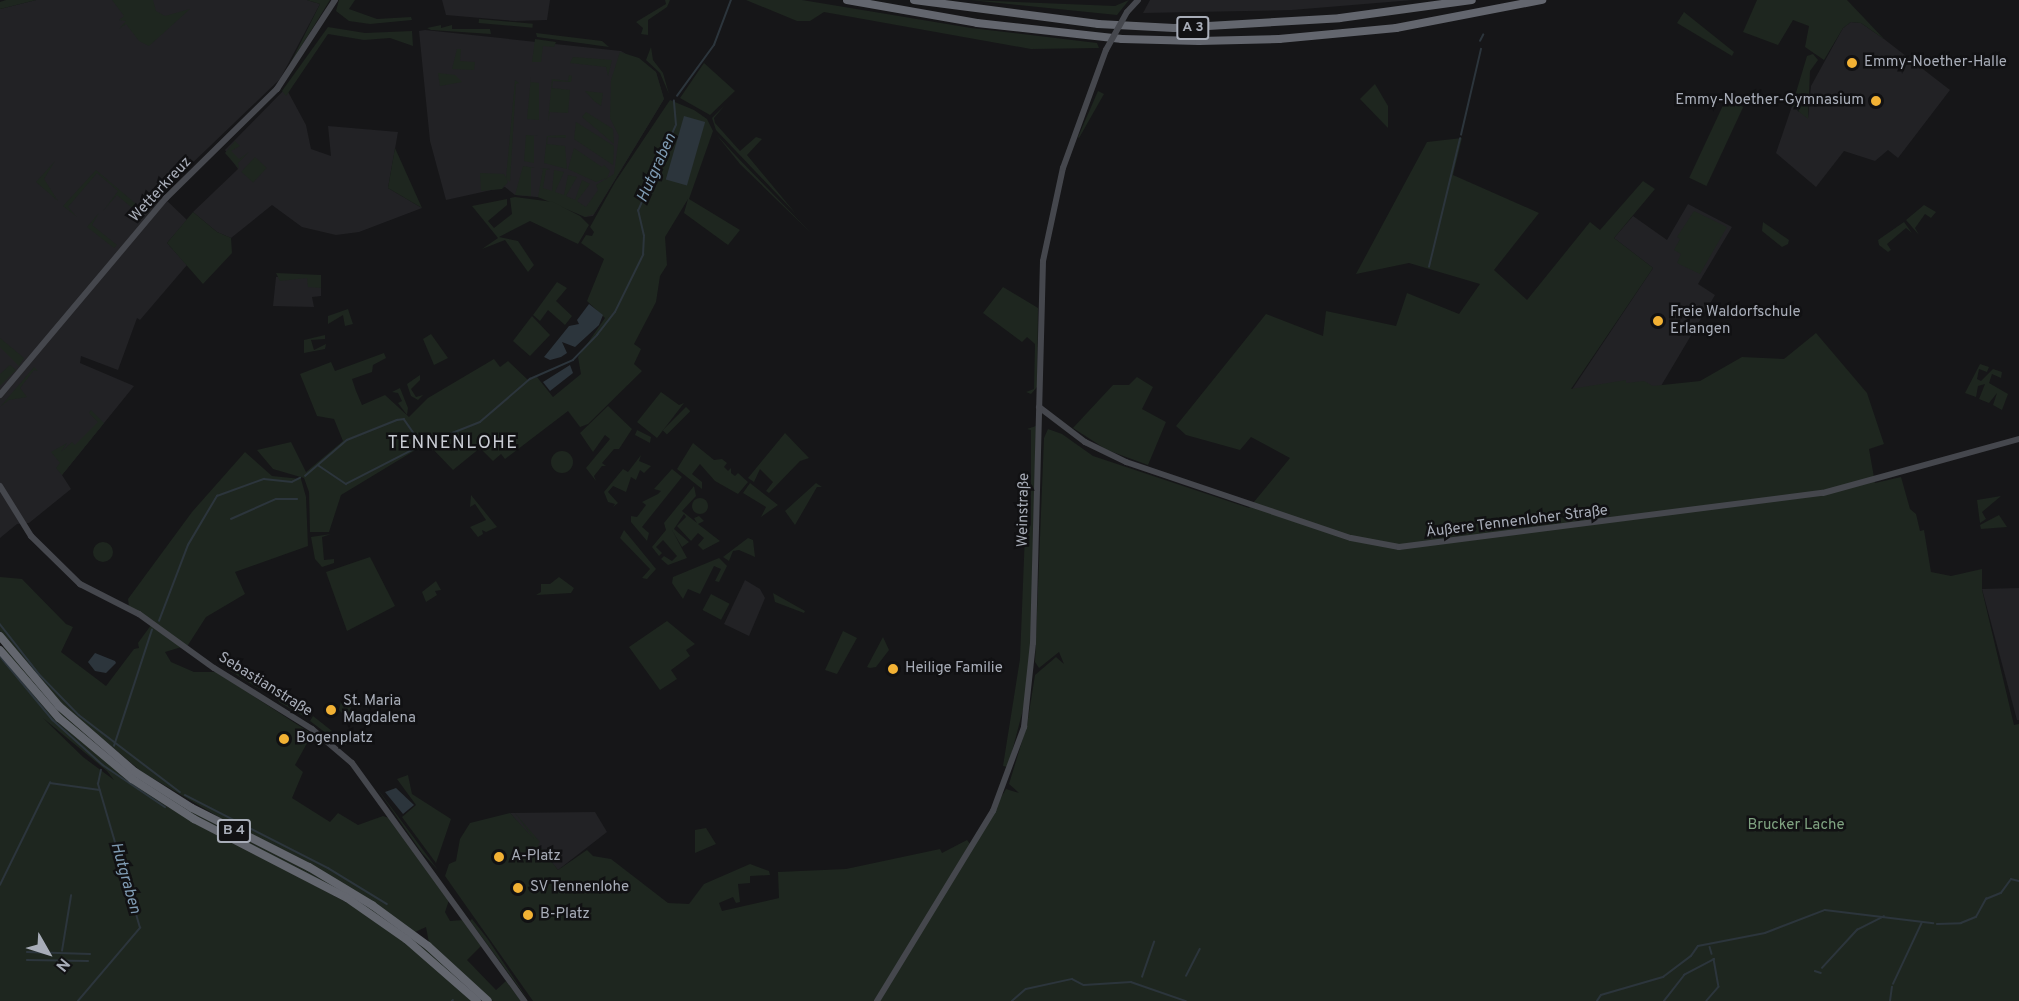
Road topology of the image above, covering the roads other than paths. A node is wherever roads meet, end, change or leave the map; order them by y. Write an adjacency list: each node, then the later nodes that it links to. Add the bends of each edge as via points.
1 (335, 0): 7 (street, Wetterkreuz, via 278,89 166,198)
2 (847, 0): 6 (highway, A 3, via 988,24 1122,39 1199,41 1280,39 1396,28)
3 (914, 0): 5 (highway, A 3, via 1098,24 1174,28 1329,20)
4 (1138, 0): 8 (street, Weinstraße, bridge, via 1106,50 1063,168 1049,223 1043,261)
5 (1472, 0)
6 (1542, 0)
7 (0, 395)
8 (1039, 407): 9 (street, Äußere Tennenloher Straße, via 1085,442 1126,462 1351,538 1400,547 1841,490); 16 (street, Weinstraße, via 1032,670 1021,740 988,821)
9 (2019, 439)
10 (0, 486): 15 (street, Sebastianstraße, via 31,536 80,584 139,614 214,668 312,729 352,763)
11 (0, 636): 14 (highway, B 4, via 59,706 135,772 192,808 372,904 428,946)
12 (0, 650): 13 (highway, B 4, via 59,718 132,779 194,819 305,874 364,909 430,958)
13 (477, 1001)
14 (488, 1001)
15 (524, 1001)
16 (877, 1001)

